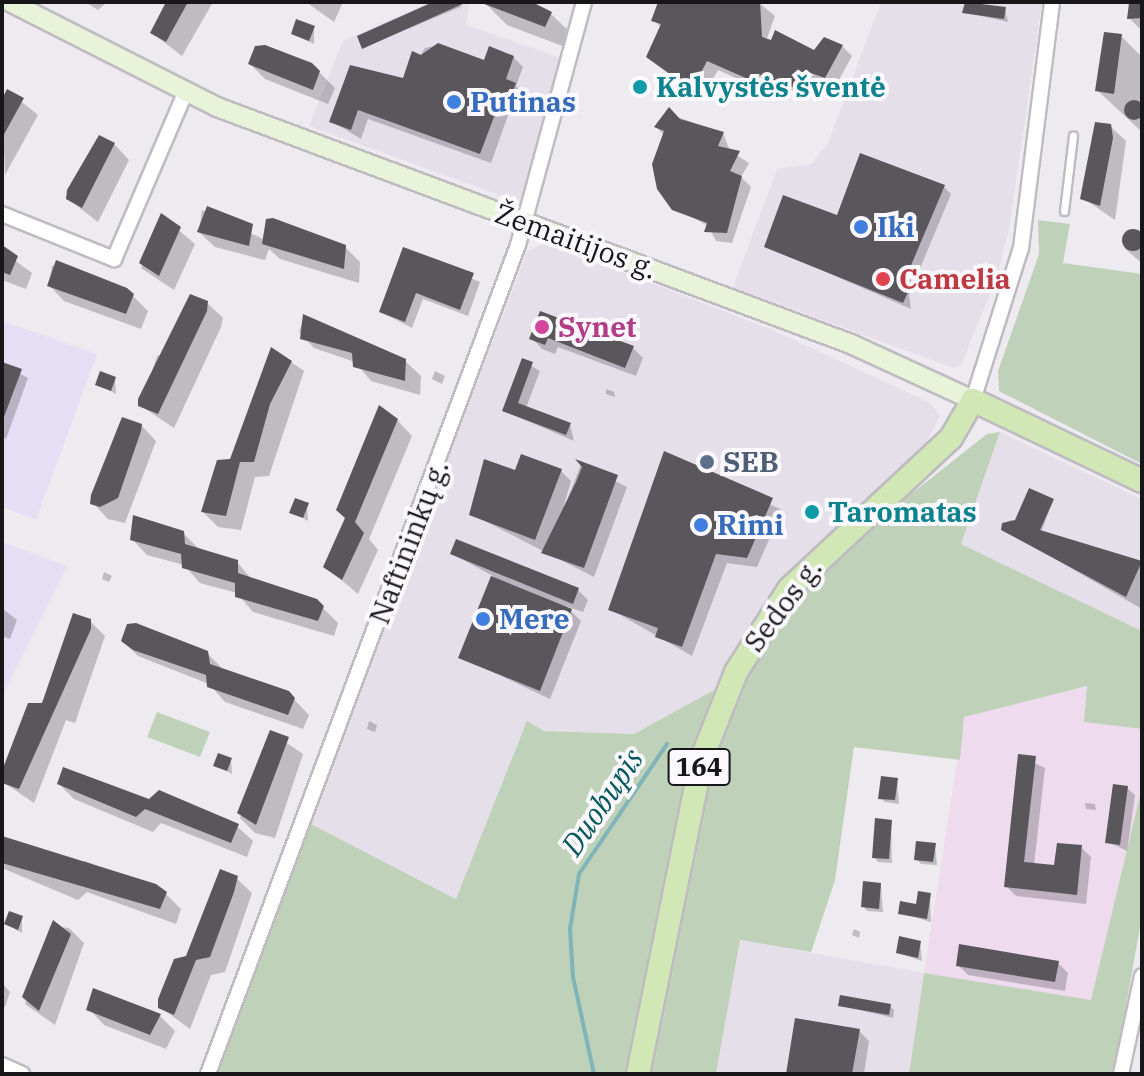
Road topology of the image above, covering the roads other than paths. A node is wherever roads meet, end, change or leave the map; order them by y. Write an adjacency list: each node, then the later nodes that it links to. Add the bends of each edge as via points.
1 (10, 2): 4 (main road, Žemaitijos g.)
2 (584, 2): 8 (street, Naftininkų g.)
3 (1052, 2): 9 (street, Sedos g., via 1021,248)
4 (185, 93): 7 (street, via 114,259); 8 (main road, Žemaitijos g.)
5 (1073, 136): 6 (lane)
6 (1064, 211)
7 (2, 214)
8 (526, 223): 9 (main road, Žemaitijos g., via 851,344); 14 (street, Naftininkų g.)
9 (973, 400): 10 (main road, Žemaitijos g.); 15 (main road, Sedos g. / 164, via 951,438 789,589 736,672 690,797)
10 (1142, 481)
11 (1142, 976): 16 (street)
12 (2, 1065): 13 (street)
13 (22, 1074)
14 (208, 1074)
15 (638, 1074)
16 (1121, 1074)

